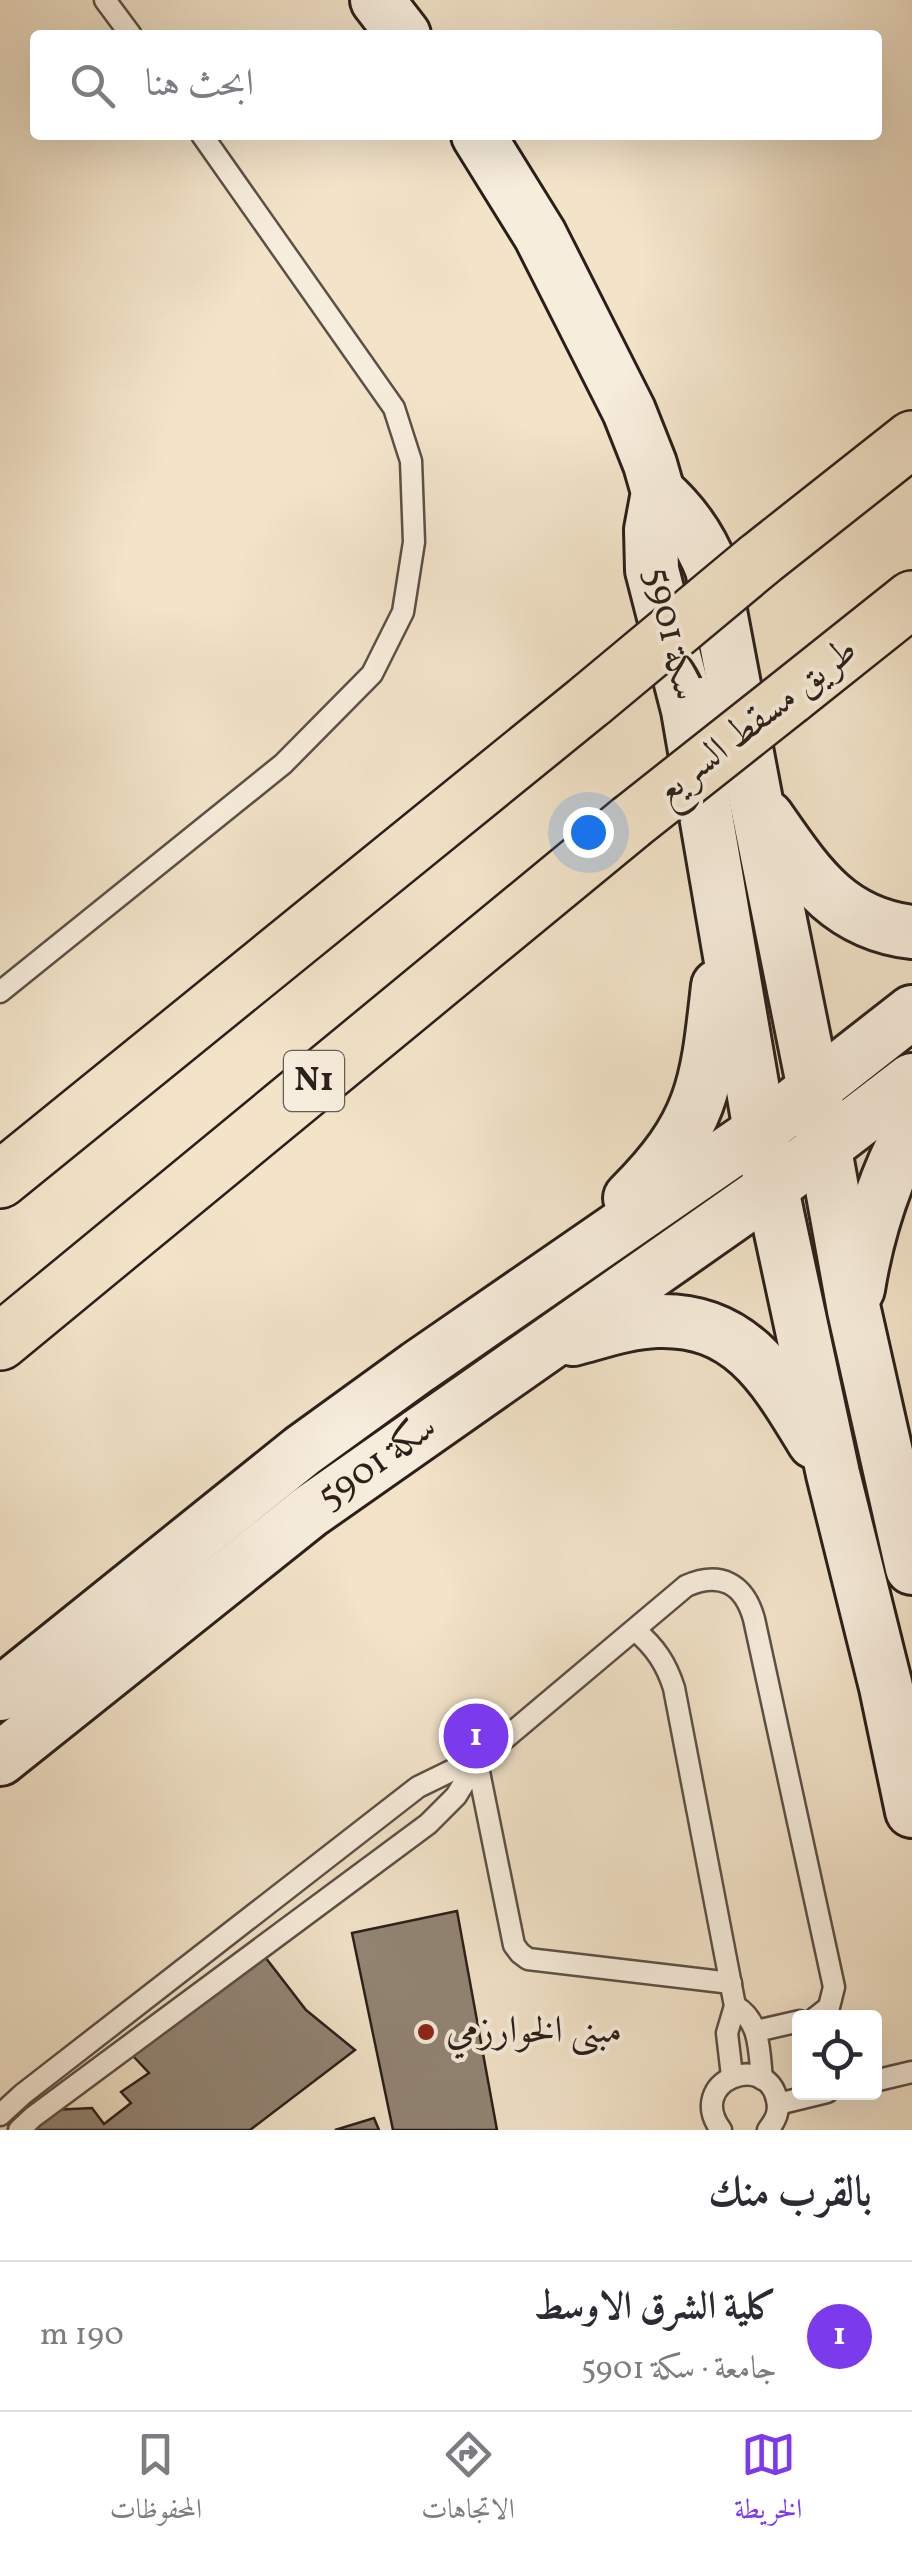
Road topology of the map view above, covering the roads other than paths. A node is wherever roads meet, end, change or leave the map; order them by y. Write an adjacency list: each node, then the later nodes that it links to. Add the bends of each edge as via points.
1 (106, 0): 3 (lane)
2 (377, 0): 4 (street)
3 (127, 30)
4 (400, 30)
5 (206, 140): 13 (lane, via 394,408 411,461 414,542 403,612 372,674 282,764)
6 (481, 140): 8 (street, سكة 5901, via 540,236 630,411)
7 (912, 439): 20 (highway, bridge)
8 (658, 492): 10 (street, سكة 5901, via 686,519 712,569); 11 (street, سكة 5901, via 652,570 688,710)
9 (912, 599): 24 (highway, طريق مسقط السريع / N1, bridge, via 630,822)
10 (756, 801): 12 (street, via 820,889 867,921); 16 (street, سكة 5901)
11 (725, 925): 18 (street, سكة 5901); 22 (street, via 710,1058 685,1133)
12 (912, 932)
13 (0, 992)
14 (912, 1012): 16 (street, سكة 5901)
15 (912, 1080): 19 (street, سكة 5901)
16 (814, 1090): 18 (street, سكة 5901); 19 (street, سكة 5901)
17 (912, 1126): 23 (street, via 872,1227)
18 (760, 1131): 21 (street, سكة 5901); 22 (street, سكة 5901)
19 (824, 1147): 21 (street, سكة 5901); 23 (street, سكة 5901)
20 (0, 1180)
21 (772, 1188): 25 (street, سكة 5901); 26 (street, سكة 5901)
22 (559, 1268): 29 (street, سكة 5901, via 302,1451)
23 (854, 1310): 27 (street, سكة 5901)
24 (0, 1342)
25 (542, 1347): 26 (street, via 656,1321 730,1338 769,1371); 30 (street, سكة 5901, via 293,1524)
26 (833, 1474): 32 (street, سكة 5901)
27 (912, 1568)
28 (635, 1630): 31 (lane); 33 (lane, via 660,1655 674,1688); 35 (lane, via 699,1580 729,1583 750,1604 834,1987)
29 (0, 1694)
30 (0, 1759)
31 (478, 1762): 33 (lane, via 520,1953); 44 (lane, via 418,1788); 46 (lane, via 428,1824)
32 (912, 1812)
33 (731, 1983): 34 (lane)
34 (735, 2006): 37 (lane); 39 (lane, via 727,2033)
35 (824, 2010)
36 (792, 2024): 37 (lane)
37 (756, 2031): 40 (lane)
38 (912, 2072): 41 (lane)
39 (732, 2076): 40 (lane); 47 (lane, via 712,2101)
40 (762, 2079): 43 (lane)
41 (882, 2079)
42 (794, 2100): 43 (lane)
43 (778, 2104): 45 (lane)
44 (0, 2115)
45 (771, 2129)
46 (19, 2130)
47 (721, 2130)

